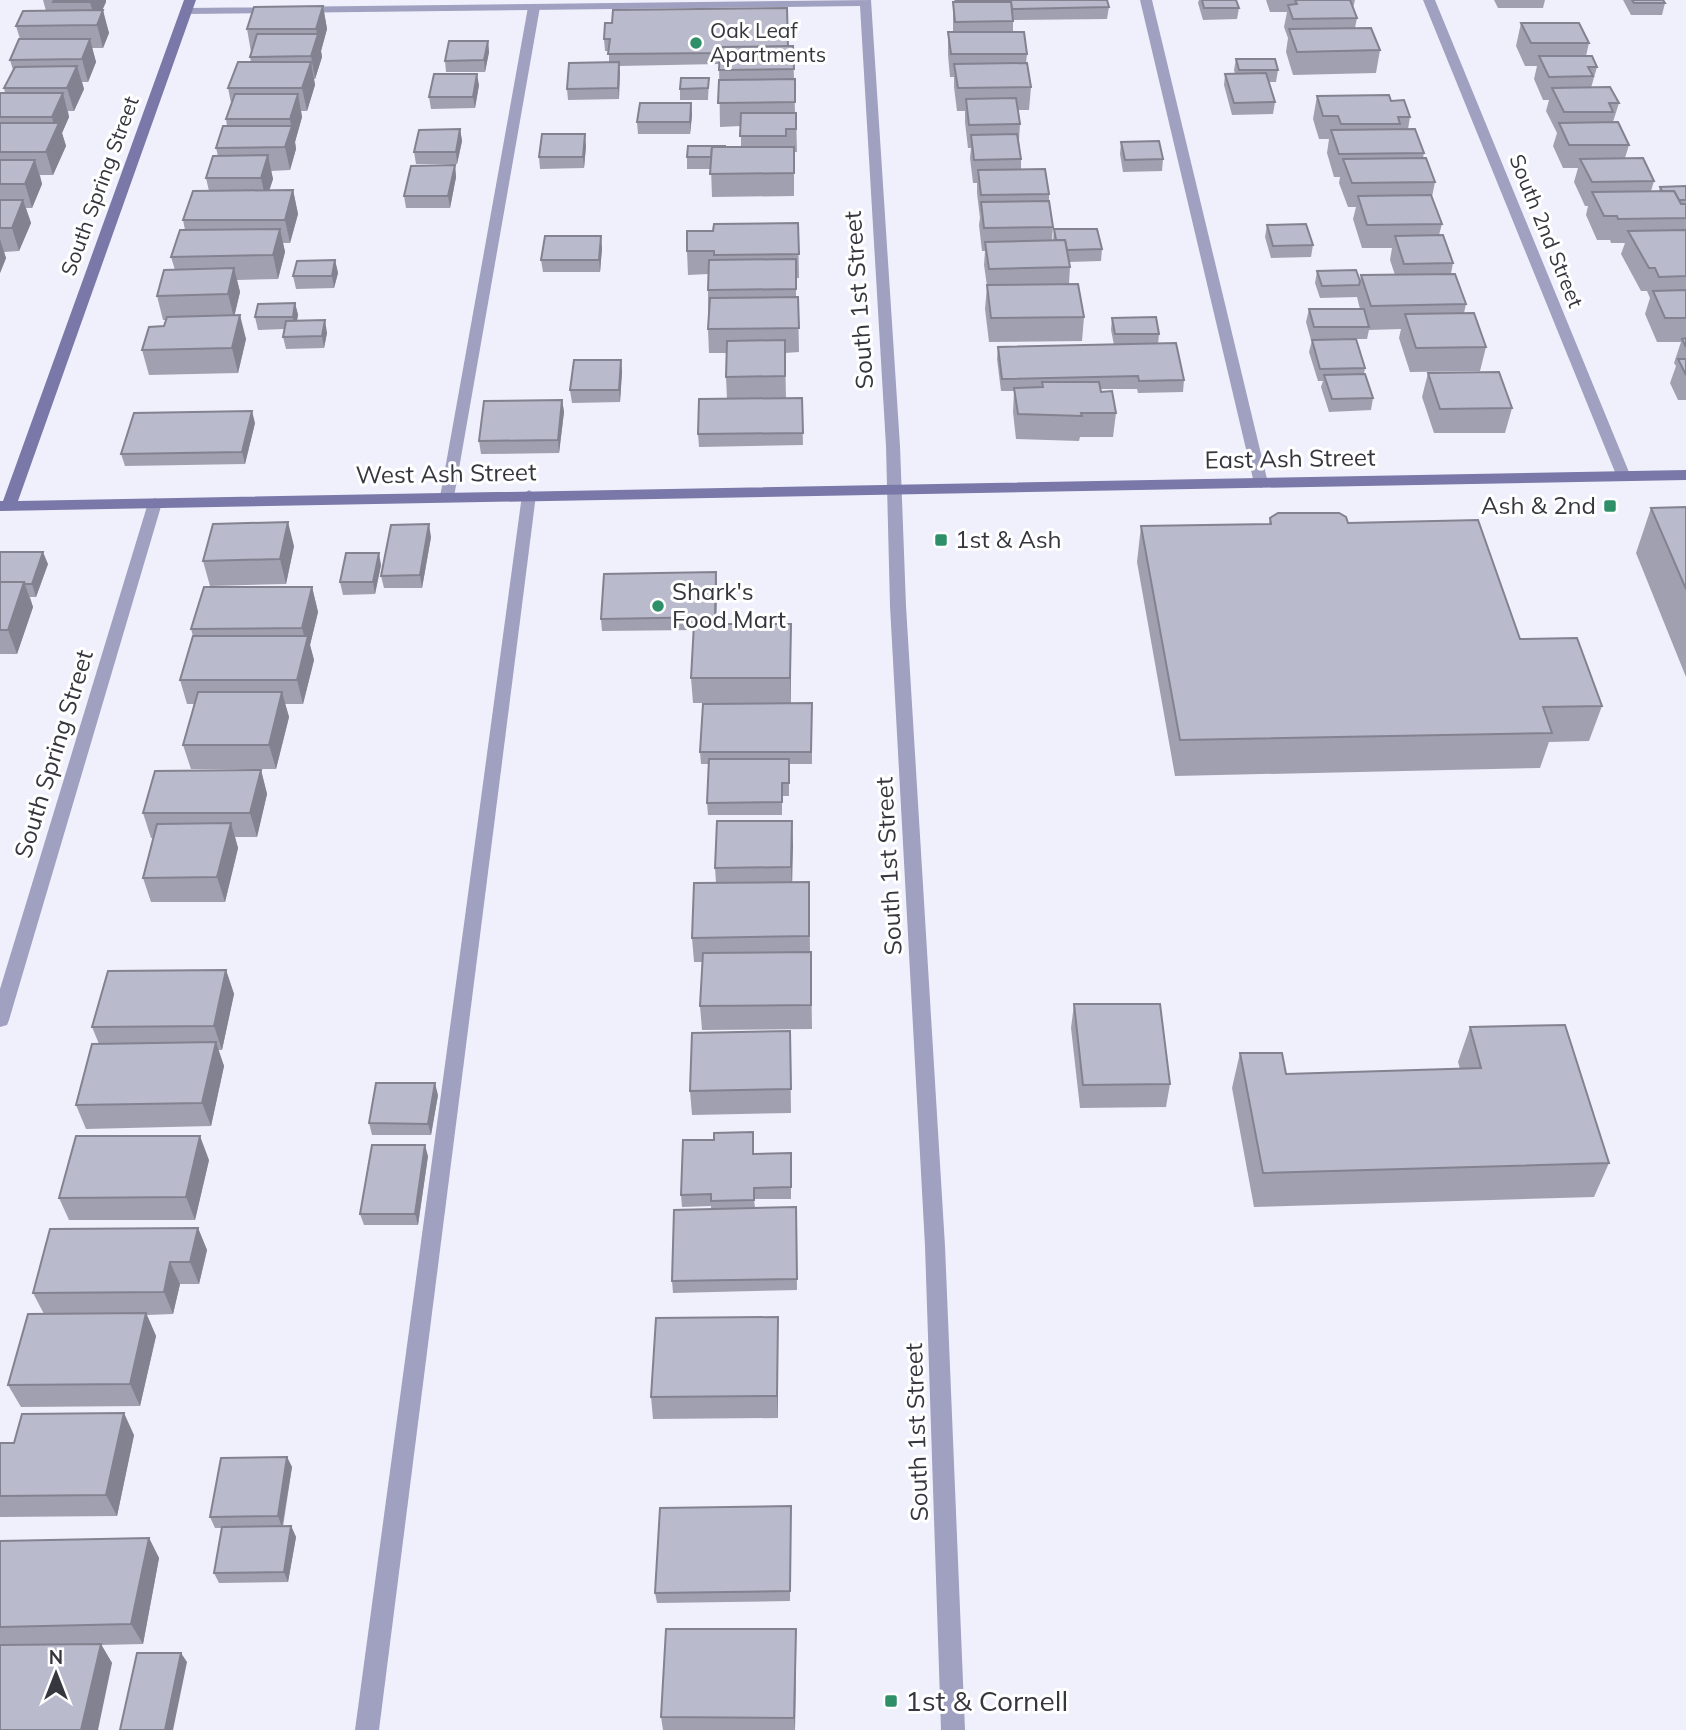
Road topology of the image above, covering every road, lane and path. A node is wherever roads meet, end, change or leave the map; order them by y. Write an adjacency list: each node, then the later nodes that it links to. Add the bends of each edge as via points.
1 (1146, 0): 10 (street)
2 (1429, 0): 9 (street, South 2nd Street)
3 (865, 1): 4 (street); 11 (street, South 1st Street)
4 (624, 3): 7 (street)
5 (437, 4): 6 (street); 7 (street)
6 (188, 6): 15 (street, South Spring Street)
7 (534, 6): 13 (street)
8 (1686, 475): 9 (street, East Ash Street)
9 (1624, 477): 10 (street, East Ash Street)
10 (1261, 482): 11 (street, East Ash Street)
11 (894, 490): 12 (street, West Ash Street); 18 (street, South 1st Street, via 935,1246)
12 (529, 495): 13 (street, West Ash Street); 17 (street)
13 (447, 497): 14 (street, West Ash Street)
14 (155, 503): 15 (street, West Ash Street); 16 (street, South Spring Street)
15 (5, 506)
16 (0, 1020)
17 (367, 1730)
18 (953, 1730)

